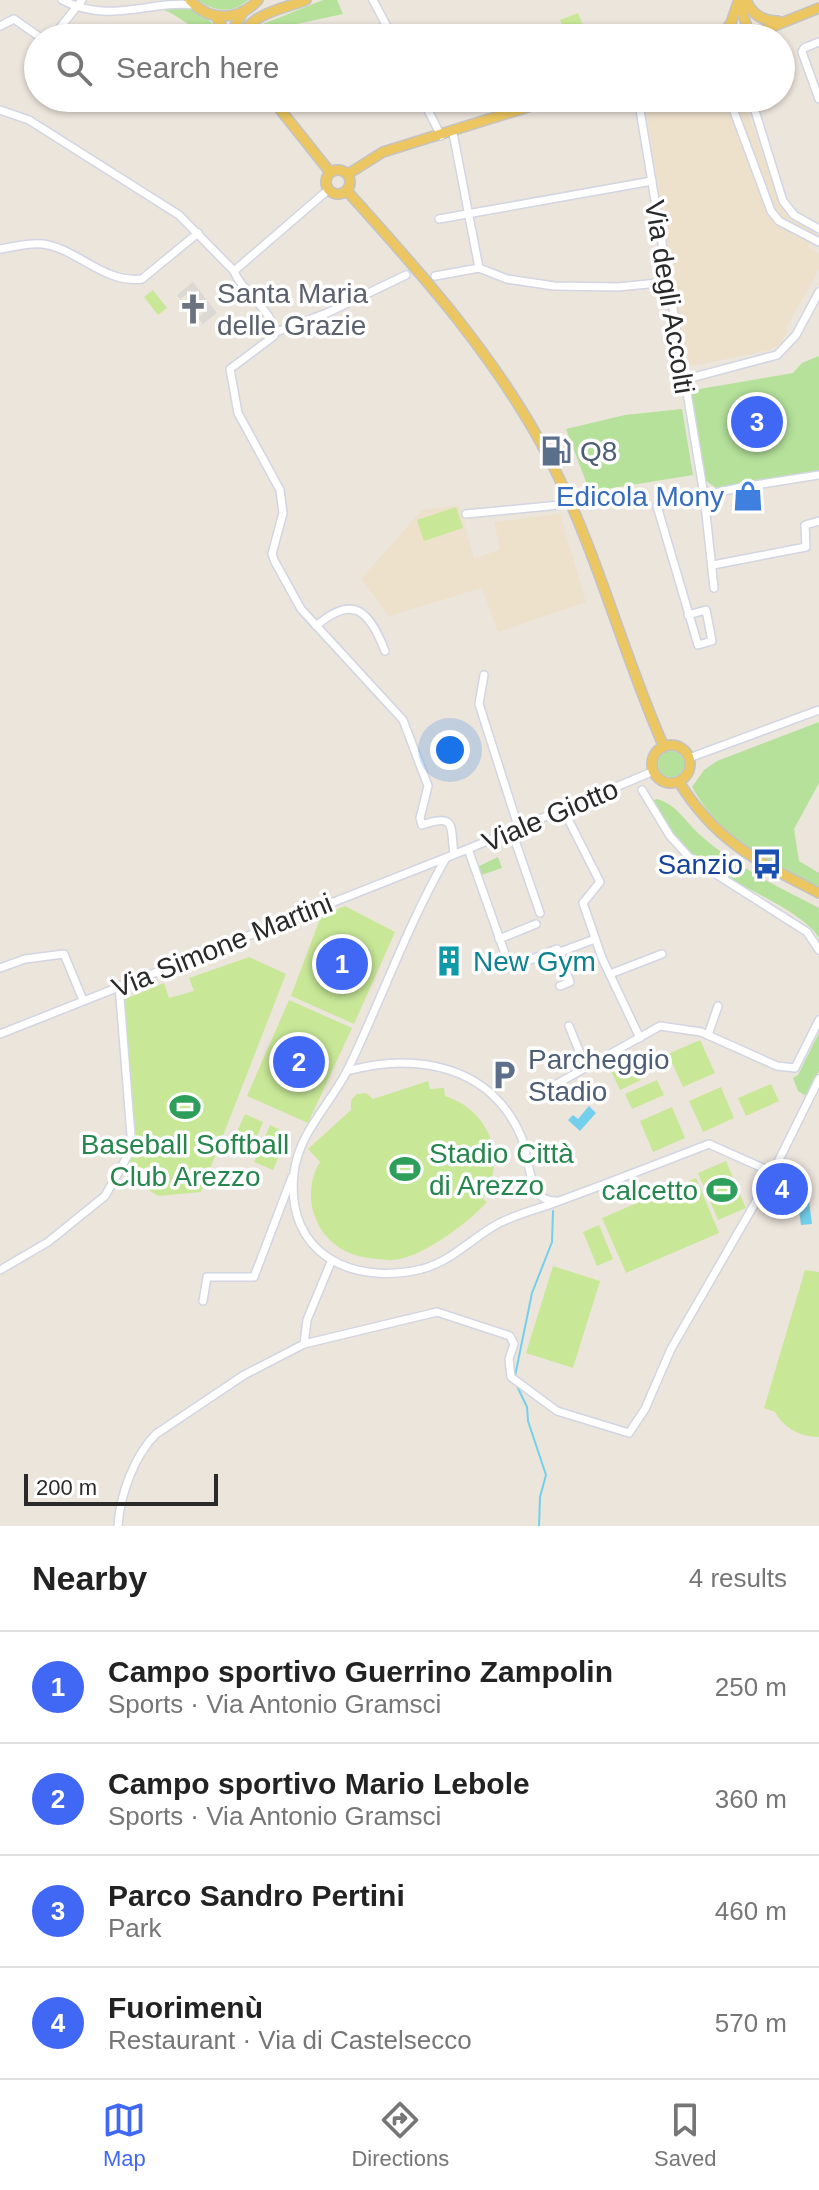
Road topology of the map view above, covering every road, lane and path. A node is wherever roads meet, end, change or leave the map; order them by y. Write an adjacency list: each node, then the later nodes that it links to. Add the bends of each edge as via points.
1 (151, 0): 9 (street)
2 (306, 0): 19 (main road)
3 (373, 0): 20 (street)
4 (742, 0): 15 (main road, via 766,21); 21 (main road); 22 (main road)
5 (260, 1): 11 (main road)
6 (65, 2): 8 (street); 14 (street)
7 (192, 2): 9 (street); 13 (main road)
8 (80, 4): 9 (street, via 105,11); 14 (street)
9 (139, 7)
10 (819, 8): 15 (main road)
11 (243, 12): 13 (main road); 18 (main road)
12 (819, 15): 24 (main road)
13 (216, 16): 17 (main road)
14 (66, 19): 16 (street)
15 (790, 20): 23 (main road)
16 (62, 24)
17 (220, 24)
18 (236, 24)
19 (250, 24)
20 (386, 24)
21 (730, 24)
22 (746, 24)
23 (780, 24)
24 (795, 24)
25 (0, 26): 26 (street, via 14,19)
26 (24, 26)
27 (819, 42): 28 (street, via 802,52)
28 (819, 99)
29 (0, 110): 46 (street, via 29,120 179,215)
30 (282, 112): 38 (main road)
31 (429, 112): 37 (street)
32 (515, 112): 36 (main road)
33 (640, 112): 40 (street, Via degli Accolti)
34 (734, 112): 47 (street, via 771,211 779,221)
35 (755, 112): 45 (street, via 783,201 794,215)
36 (453, 133): 37 (main road); 43 (street)
37 (441, 136): 39 (main road, via 383,152)
38 (330, 172): 39 (main road); 41 (main road)
39 (348, 174): 42 (main road)
40 (652, 181): 43 (street); 53 (street, Via degli Accolti)
41 (328, 190): 42 (main road, via 337,195); 50 (street)
42 (347, 191): 59 (main road, via 474,340 524,414)
43 (469, 215): 44 (street); 49 (street)
44 (439, 219)
45 (819, 229)
46 (198, 233): 48 (street, via 134,280 112,276 46,244); 50 (street)
47 (819, 242)
48 (0, 249)
49 (479, 268): 52 (street); 53 (street, via 507,279 554,286)
50 (234, 271): 55 (street)
51 (406, 275): 55 (street)
52 (435, 276)
53 (668, 282): 56 (street, Via degli Accolti)
54 (819, 292): 56 (street, via 796,335 777,355)
55 (276, 332): 65 (street, via 230,369 238,413 280,490 283,513 272,554)
56 (683, 380): 58 (street, Via degli Accolti)
57 (819, 475): 58 (street)
58 (704, 495): 62 (street, Via degli Accolti); 64 (street, via 657,506)
59 (570, 504): 60 (street); 69 (main road)
60 (466, 514)
61 (819, 521): 62 (street, via 805,525 806,547)
62 (713, 565): 63 (street, Via degli Accolti)
63 (714, 588)
64 (688, 615): 64 (street, via 698,645 712,641 706,610)
65 (316, 626): 66 (street, via 333,611 354,609 375,630); 77 (street, via 403,720 428,786 422,825 448,821)
66 (385, 651)
67 (484, 675): 75 (street, via 479,704)
68 (819, 710): 70 (street)
69 (664, 747): 70 (main road, via 679,747); 71 (main road, via 655,754)
70 (689, 758): 72 (main road, via 689,769)
71 (654, 771): 72 (main road, via 661,780); 75 (street, Viale Giotto)
72 (679, 782): 78 (main road, via 688,805 726,839)
73 (642, 790): 83 (street, via 689,857 807,932)
74 (569, 821): 82 (street, via 600,882 583,903)
75 (515, 827): 76 (street, Viale Giotto); 79 (street)
76 (468, 849): 77 (street, Viale Giotto); 81 (street)
77 (450, 856): 90 (street, Via Simone Martini); 100 (street)
78 (819, 893)
79 (540, 913)
80 (536, 924): 81 (street)
81 (499, 939): 88 (street)
82 (595, 939): 84 (street); 89 (street)
83 (819, 950)
84 (560, 952): 86 (street); 91 (street, via 570,982)
85 (662, 954): 89 (street)
86 (520, 964)
87 (0, 968): 92 (street, via 64,954)
88 (510, 968)
89 (610, 974): 98 (street)
90 (119, 985): 92 (street, Via Simone Martini); 107 (street, via 132,1148 105,1196 48,1242)
91 (560, 986)
92 (83, 1000): 96 (street, Via Simone Martini)
93 (718, 1006): 97 (street)
94 (819, 1020): 97 (street, via 795,1068)
95 (569, 1026): 99 (street)
96 (0, 1034)
97 (708, 1035): 98 (street, via 660,1026)
98 (640, 1038): 99 (street)
99 (586, 1068): 102 (street)
100 (347, 1071): 104 (street, via 322,1105); 105 (street, via 390,1061 418,1063 481,1085 505,1106 522,1138 538,1193 549,1201)
101 (818, 1082): 103 (street)
102 (553, 1086)
103 (771, 1169): 105 (street, via 709,1144); 109 (street, via 629,1433 547,1405 511,1377 510,1336 437,1312)
104 (294, 1170): 106 (street, via 303,1229); 108 (street, via 254,1277 207,1277)
105 (563, 1200): 106 (street, via 493,1226 456,1255 424,1268 371,1272)
106 (331, 1262): 109 (street, via 307,1320)
107 (0, 1270)
108 (203, 1301)
109 (304, 1344): 110 (street, via 244,1375 156,1434 130,1478)
110 (118, 1526)

